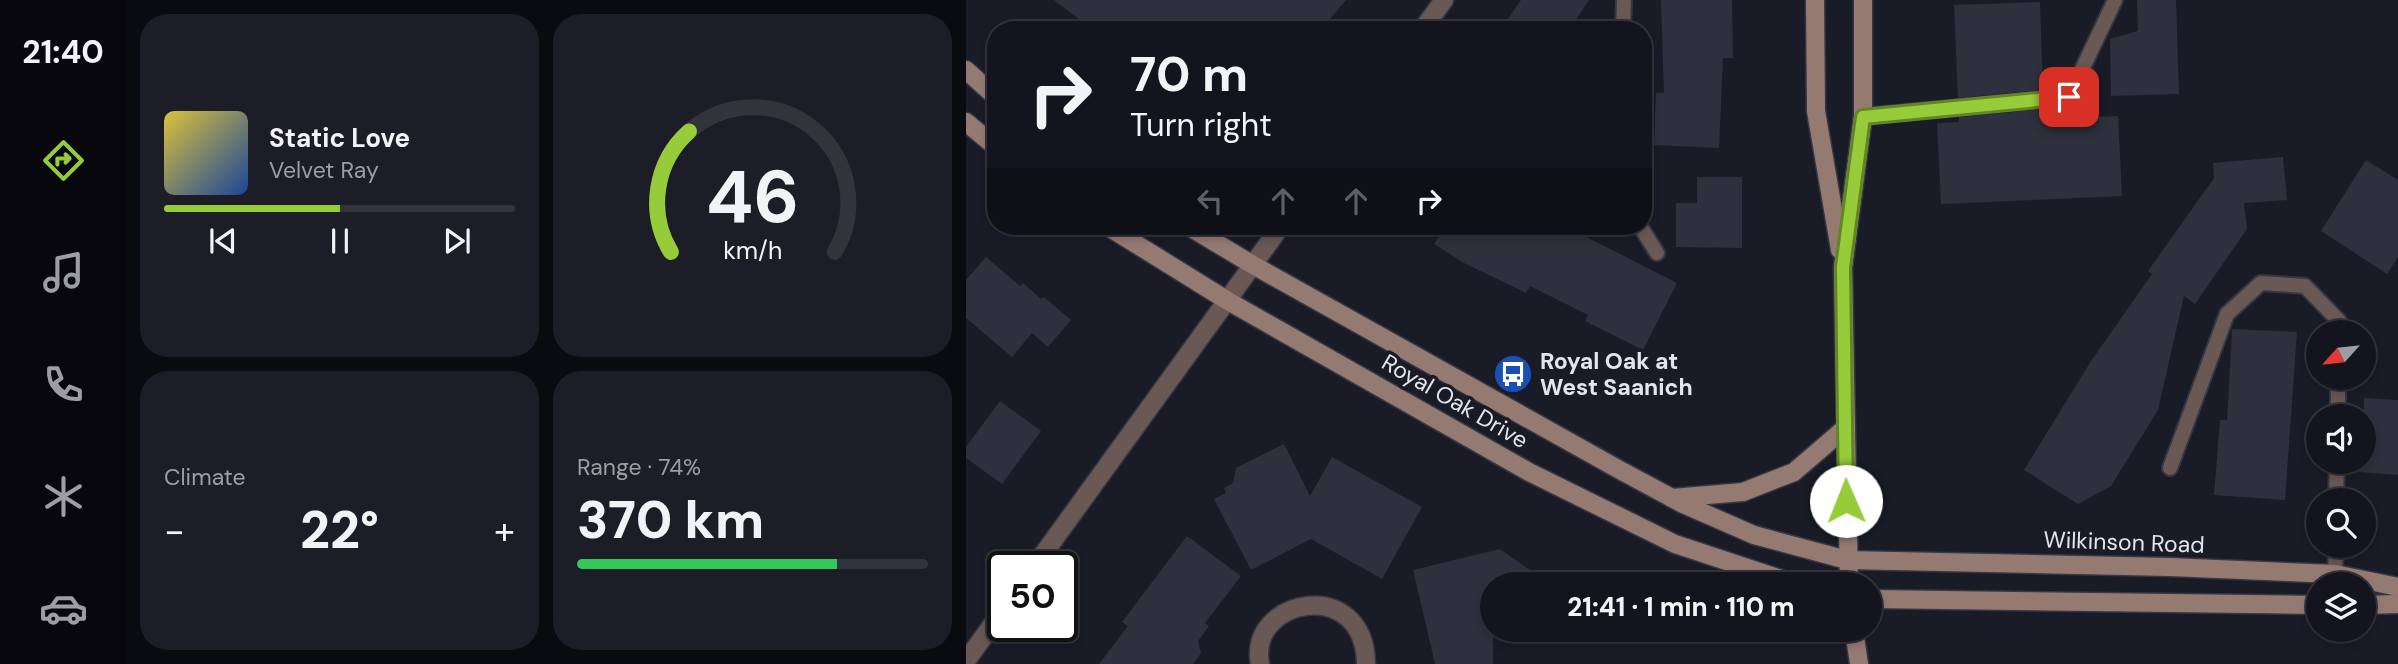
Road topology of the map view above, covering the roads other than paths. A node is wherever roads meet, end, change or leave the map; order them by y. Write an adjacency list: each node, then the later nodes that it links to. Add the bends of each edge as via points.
1 (1444, 0): 6 (street)
2 (1624, 0): 7 (lane)
3 (1815, 0): 19 (main road, via 1816,111)
4 (1863, 0): 10 (main road)
5 (2115, 0): 10 (lane, via 2069,97)
6 (1429, 21)
7 (1623, 21)
8 (966, 70): 9 (main road)
9 (987, 89)
10 (1863, 117): 19 (main road)
11 (969, 130): 12 (main road)
12 (987, 141)
13 (1122, 235): 20 (main road, Royal Oak Drive)
14 (1203, 235): 18 (main road, Royal Oak Drive)
15 (1275, 235): 18 (street)
16 (1646, 235): 17 (lane)
17 (1657, 253)
18 (1253, 265): 20 (street); 24 (main road, Royal Oak Drive)
19 (1843, 267): 22 (main road)
20 (1228, 301): 25 (street); 27 (main road, Royal Oak Drive, via 1529,472 1675,544)
21 (2338, 320): 23 (lane, via 2305,286 2261,283 2227,314)
22 (1844, 429): 24 (main road, via 1794,472 1743,492); 26 (main road)
23 (2170, 468)
24 (1672, 498): 26 (main road, Royal Oak Drive, via 1754,535)
25 (1046, 551)
26 (1847, 560): 28 (main road); 29 (main road, Wilkinson Road)
27 (1760, 572)
28 (1848, 572)
29 (2306, 573)
30 (2376, 582): 31 (main road, Wilkinson Road)
31 (2398, 587)
32 (1882, 599): 34 (main road)
33 (2398, 604): 35 (main road)
34 (2306, 605)
35 (2376, 605)
36 (987, 632): 38 (street)
37 (1856, 642): 41 (main road)
38 (966, 661)
39 (1260, 664): 40 (street, via 1263,637 1276,618 1296,607 1318,604 1339,611 1356,626 1366,646)
40 (1366, 664)
41 (1859, 664)

